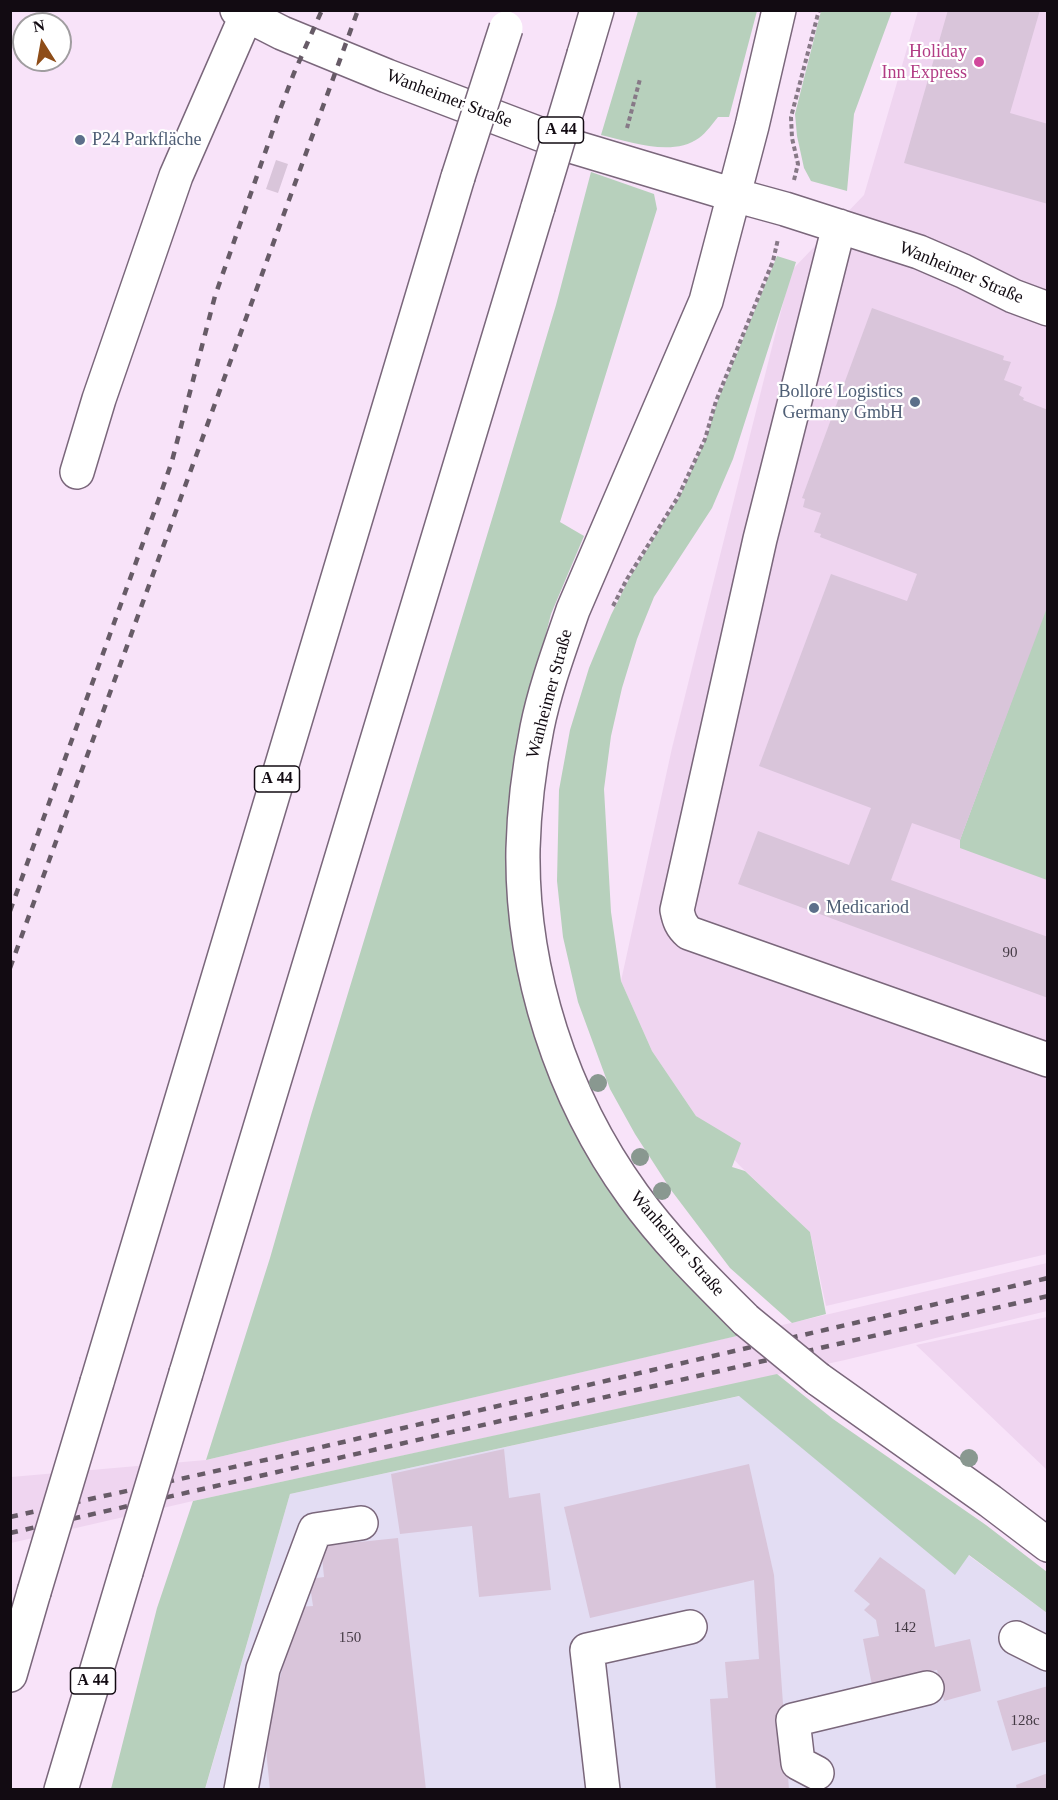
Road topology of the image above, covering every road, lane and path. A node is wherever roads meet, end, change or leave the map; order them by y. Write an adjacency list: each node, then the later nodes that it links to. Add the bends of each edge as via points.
1 (597, 10): 24 (main road, A 44, bridge)
2 (779, 10): 9 (main road, Wanheimer Straße)
3 (819, 10): 10 (path, via 791,117 798,164)
4 (241, 13): 6 (main road, Wanheimer Straße); 13 (main road, via 176,176)
5 (508, 19): 21 (main road, A 44, bridge)
6 (288, 22): 9 (main road, Wanheimer Straße, via 387,76 574,147)
7 (640, 79): 8 (path)
8 (632, 110)
9 (734, 195): 10 (main road, Wanheimer Straße); 17 (main road, Wanheimer Straße, bridge, via 706,302 573,610 537,725 523,851 530,945 540,992 567,1077 609,1159 651,1219 694,1269 746,1320 818,1380)
10 (785, 209): 11 (main road, Wanheimer Straße); 14 (path, via 773,261 716,401 705,439 678,497)
11 (839, 226): 12 (main road, Wanheimer Straße, via 919,252); 15 (main road, via 760,539 677,910 682,927 689,933)
12 (1047, 309)
13 (77, 472)
14 (608, 615)
15 (1047, 1060)
16 (361, 1523): 25 (main road, via 315,1530 263,1669)
17 (1047, 1545)
18 (690, 1627): 26 (main road, via 587,1650)
19 (1016, 1638): 20 (main road)
20 (1047, 1654)
21 (10, 1675)
22 (927, 1688): 23 (main road, via 793,1720 798,1763)
23 (817, 1773)
24 (61, 1790)
25 (241, 1790)
26 (603, 1790)

